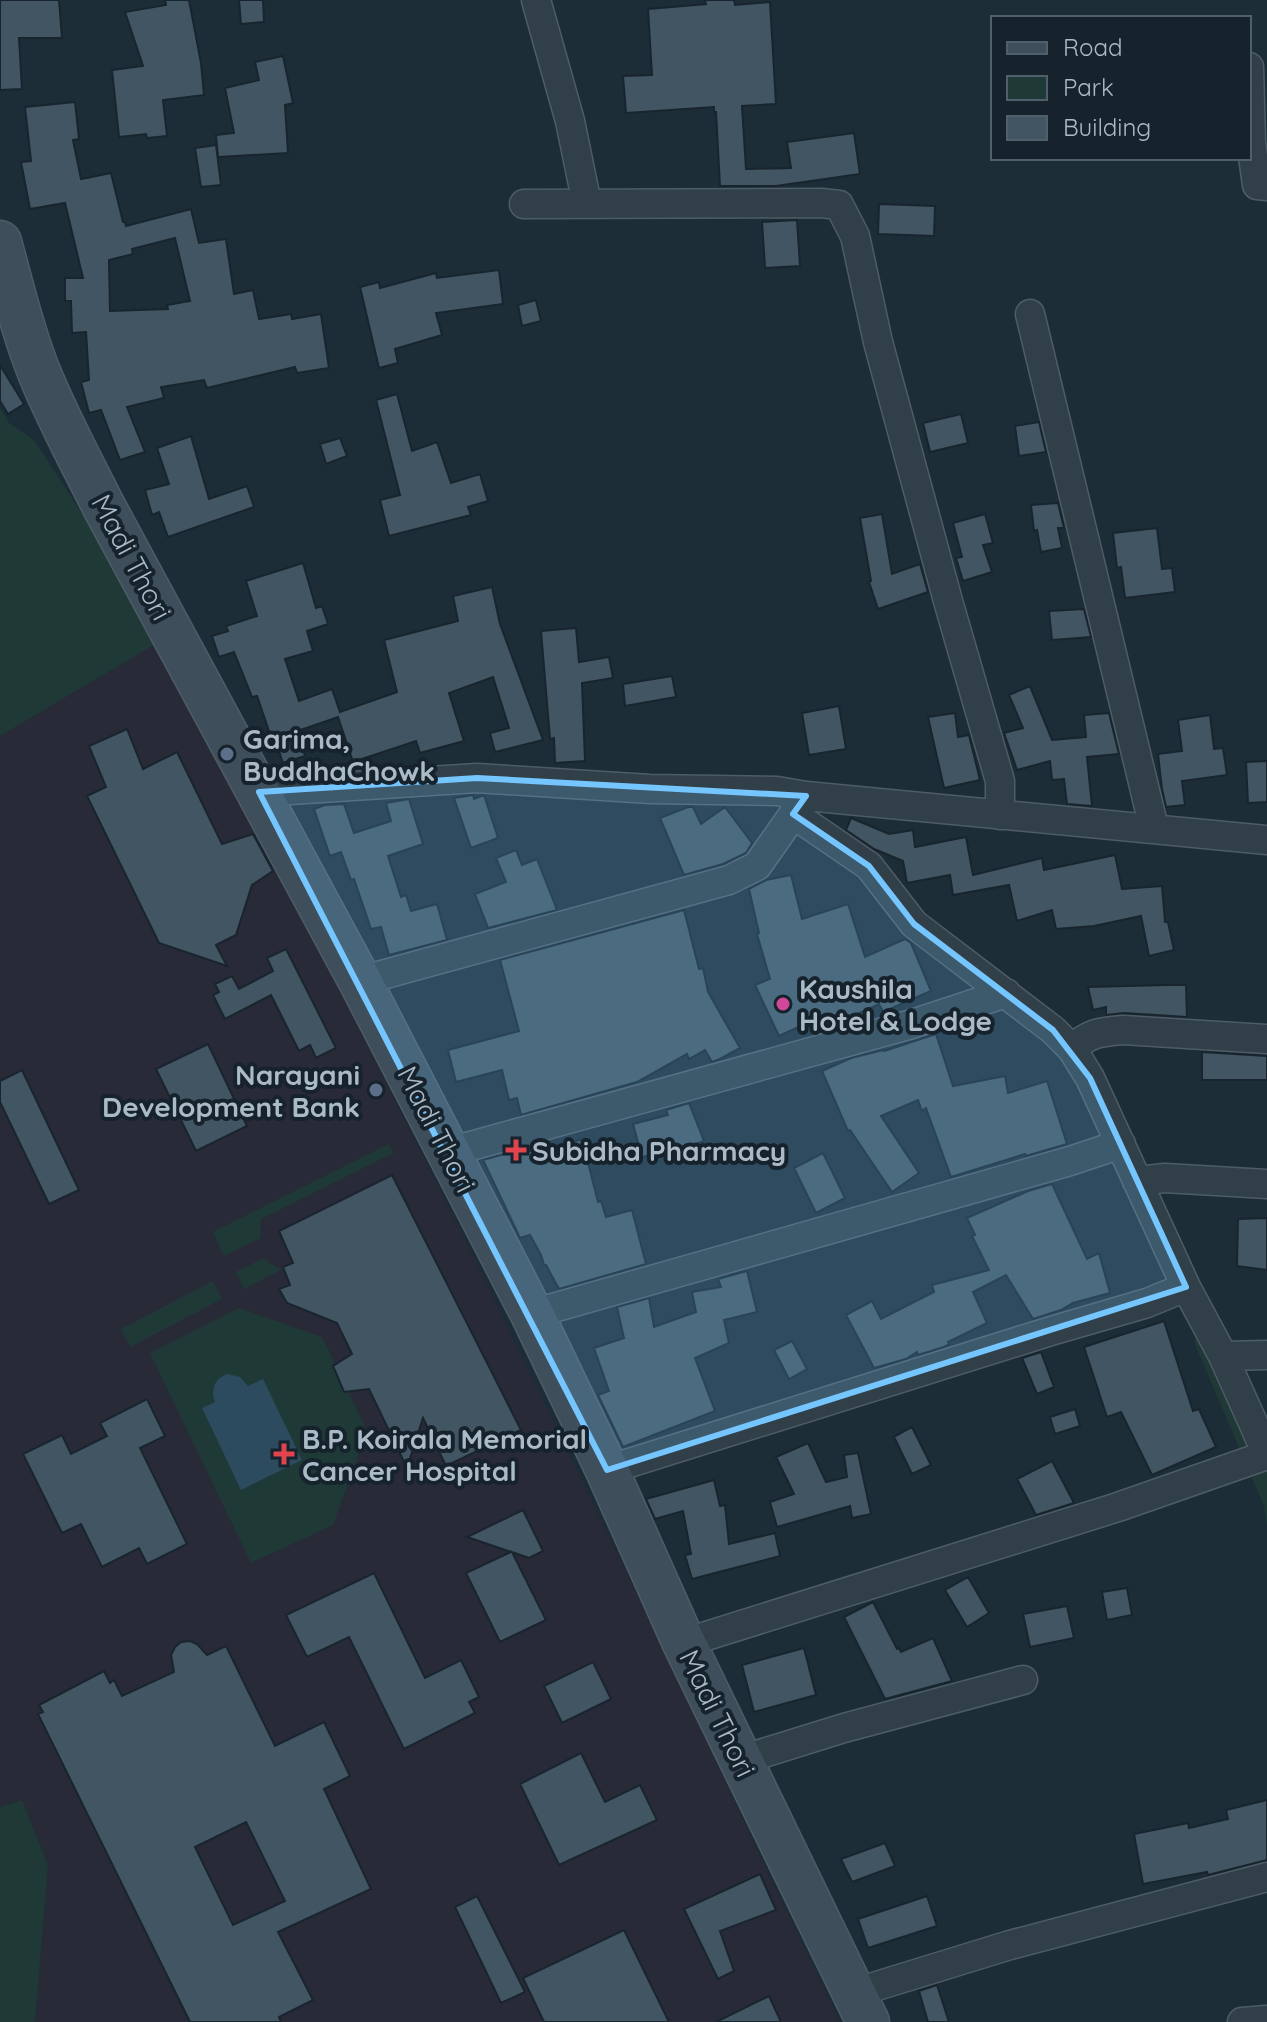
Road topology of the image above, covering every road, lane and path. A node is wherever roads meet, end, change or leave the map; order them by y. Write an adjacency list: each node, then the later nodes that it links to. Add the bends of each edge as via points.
1 (536, 0): 5 (street)
2 (1251, 142): 3 (street, via 1257,185)
3 (1267, 186)
4 (524, 204): 5 (street)
5 (587, 204): 10 (street, via 839,205 855,236 878,342 1000,781)
6 (0, 242): 8 (main road, Madi Thori, via 39,372 63,424)
7 (1030, 314): 11 (street)
8 (259, 792): 9 (street, via 477,778 777,791); 13 (main road, Madi Thori)
9 (799, 805): 10 (street); 13 (street, via 757,866 729,880); 14 (street, via 869,866 914,924)
10 (1000, 815): 11 (street)
11 (1154, 828): 12 (street)
12 (1267, 840)
13 (360, 981): 18 (main road, Madi Thori)
14 (1006, 993): 16 (street); 18 (street, via 912,1024)
15 (1267, 1039): 16 (street, via 1123,1030 1085,1037)
16 (1072, 1049): 17 (street)
17 (1121, 1144): 19 (street); 22 (street)
18 (449, 1152): 22 (main road, Madi Thori)
19 (1137, 1181): 20 (street); 21 (street)
20 (1267, 1184)
21 (1186, 1287): 24 (street); 26 (street)
22 (532, 1314): 26 (main road, Madi Thori)
23 (1267, 1355): 24 (street)
24 (1223, 1356): 25 (street)
25 (1267, 1455): 27 (street)
26 (607, 1470): 27 (main road, Madi Thori)
27 (684, 1643): 29 (main road, Madi Thori)
28 (1023, 1680): 29 (street)
29 (741, 1760): 31 (main road, Madi Thori)
30 (1267, 1877): 31 (street, via 1010,1945)
31 (861, 2007)
32 (1267, 2020): 33 (street)
33 (1242, 2022)

